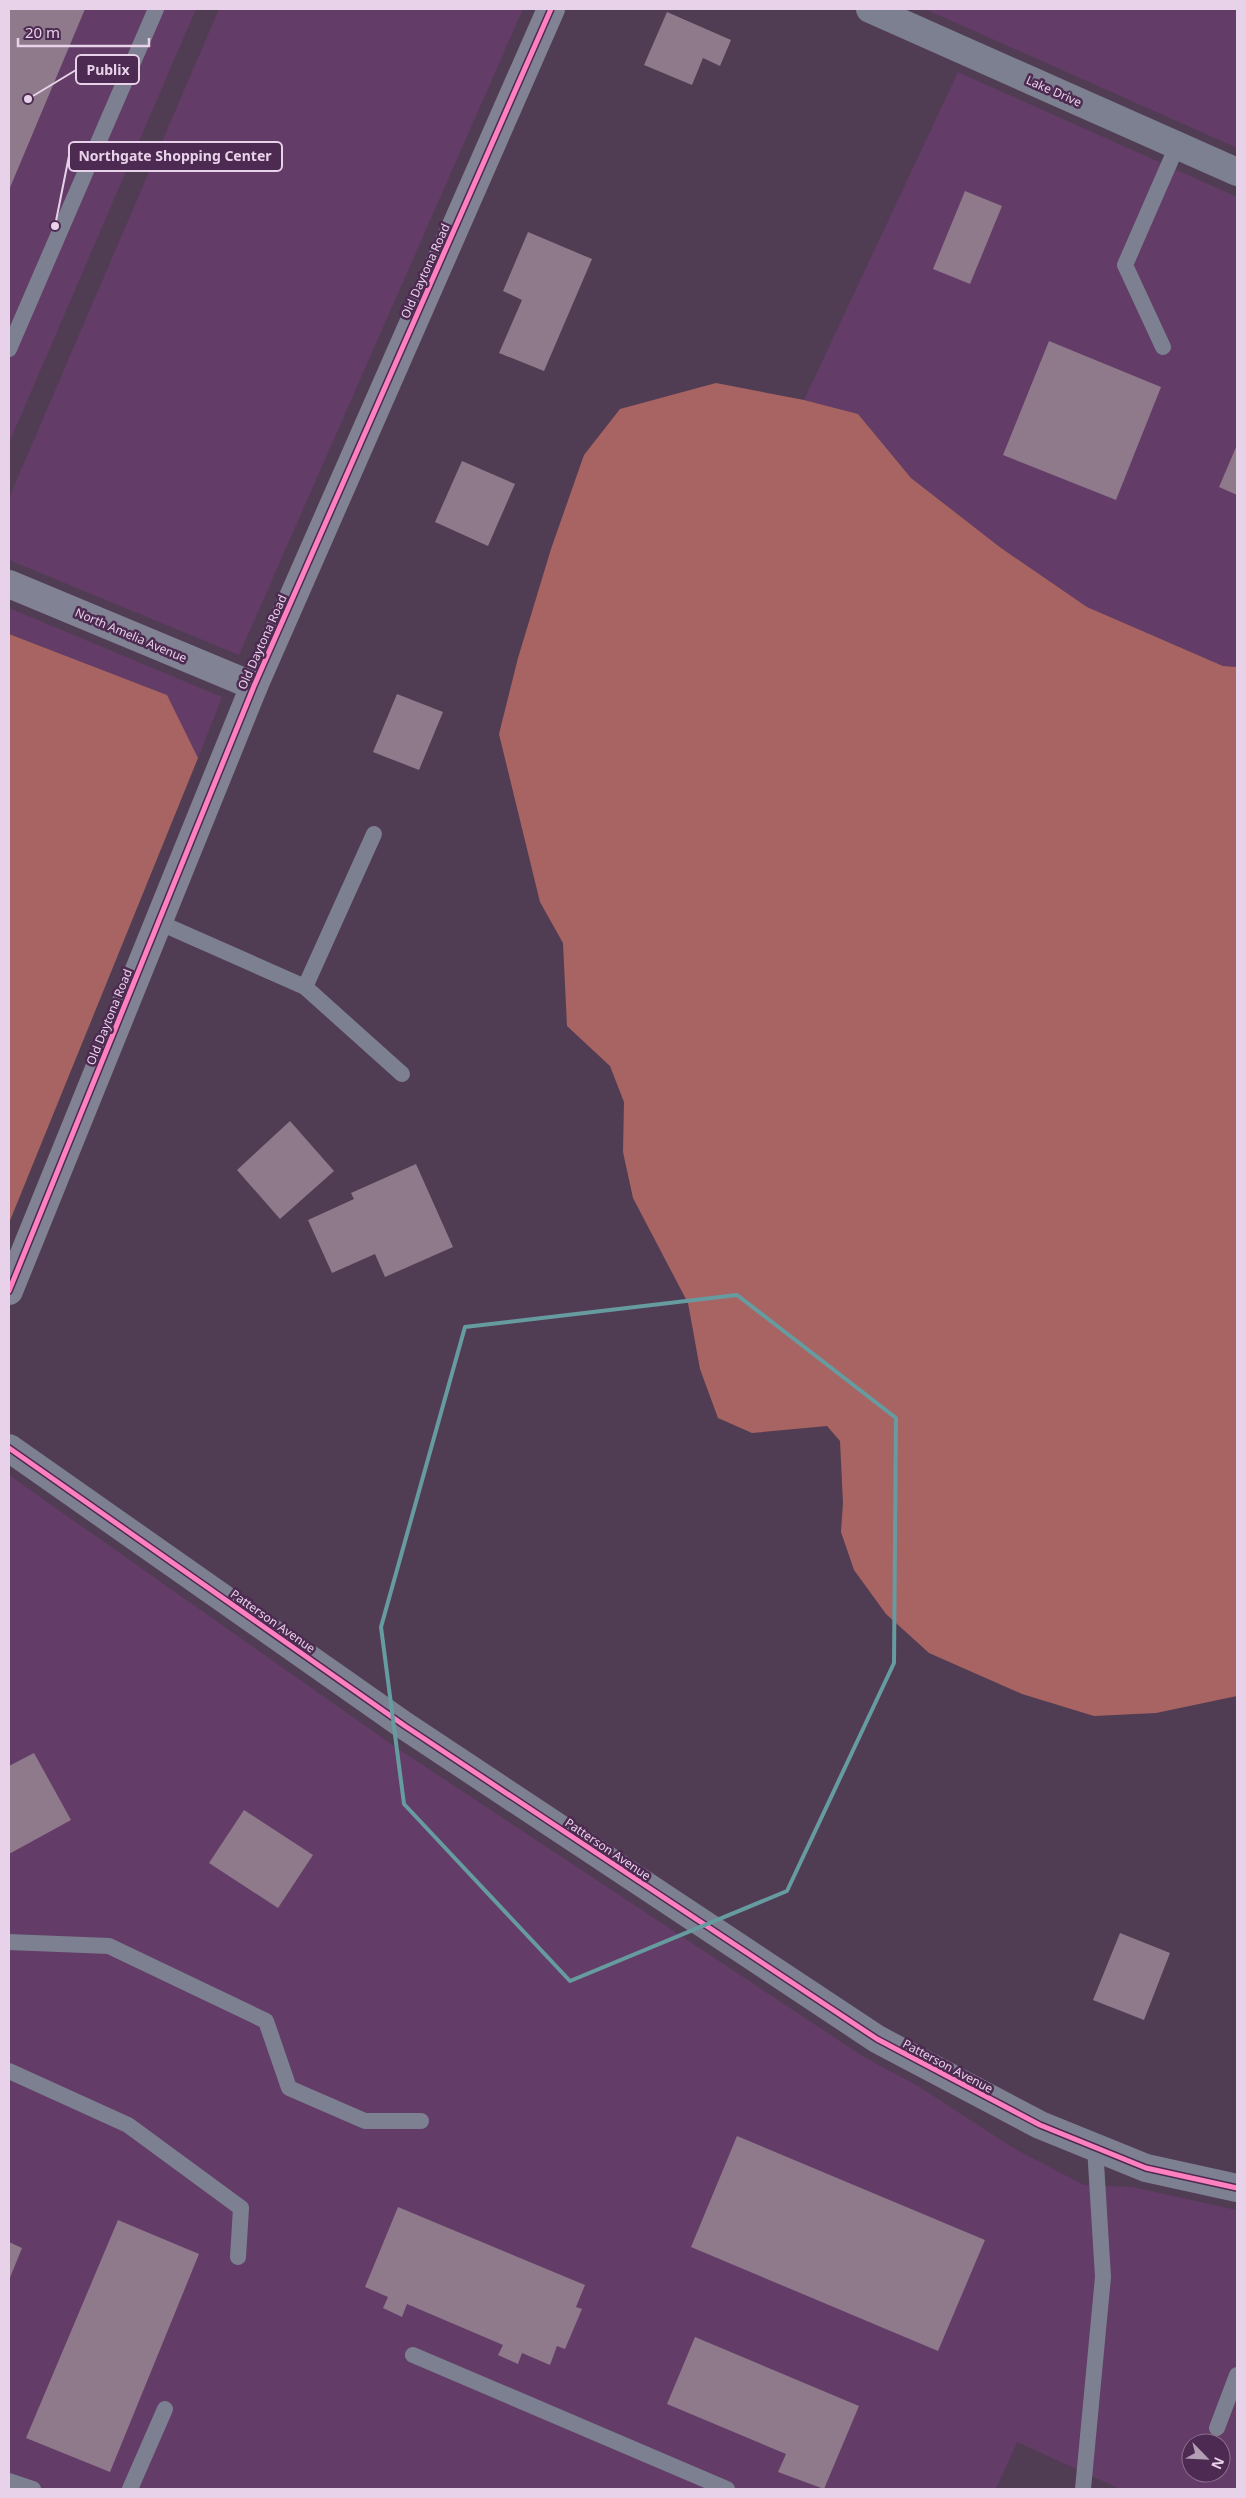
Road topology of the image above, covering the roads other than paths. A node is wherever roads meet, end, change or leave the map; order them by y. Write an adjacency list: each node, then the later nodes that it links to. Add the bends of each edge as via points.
1 (156, 9): 7 (lane)
2 (551, 9): 9 (street, Old Daytona Road)
3 (870, 9): 4 (street, Lake Drive)
4 (1177, 146): 5 (street, Lake Drive); 6 (lane, via 1125,266)
5 (1237, 172)
6 (1163, 347)
7 (9, 349)
8 (9, 584): 9 (street, North Amelia Avenue)
9 (254, 686): 11 (street, Old Daytona Road)
10 (374, 834): 12 (lane)
11 (158, 922): 12 (lane); 14 (street, Old Daytona Road)
12 (305, 987): 13 (lane)
13 (402, 1074)
14 (9, 1291)
15 (9, 1448): 19 (street, Patterson Avenue, via 405,1726 877,2039 1040,2125)
16 (9, 1942): 18 (lane, via 109,1946 266,2021 289,2088 365,2121)
17 (9, 2071): 21 (lane, via 128,2125 241,2208)
18 (421, 2121)
19 (1095, 2147): 20 (street, Patterson Avenue, via 1146,2168); 30 (lane, via 1103,2277)
20 (1237, 2188)
21 (238, 2257)
22 (413, 2355): 29 (lane)
23 (1237, 2375): 25 (lane)
24 (165, 2409): 28 (lane)
25 (1216, 2428)
26 (9, 2481): 27 (lane)
27 (33, 2489)
28 (130, 2489)
29 (727, 2489)
30 (1084, 2489)

